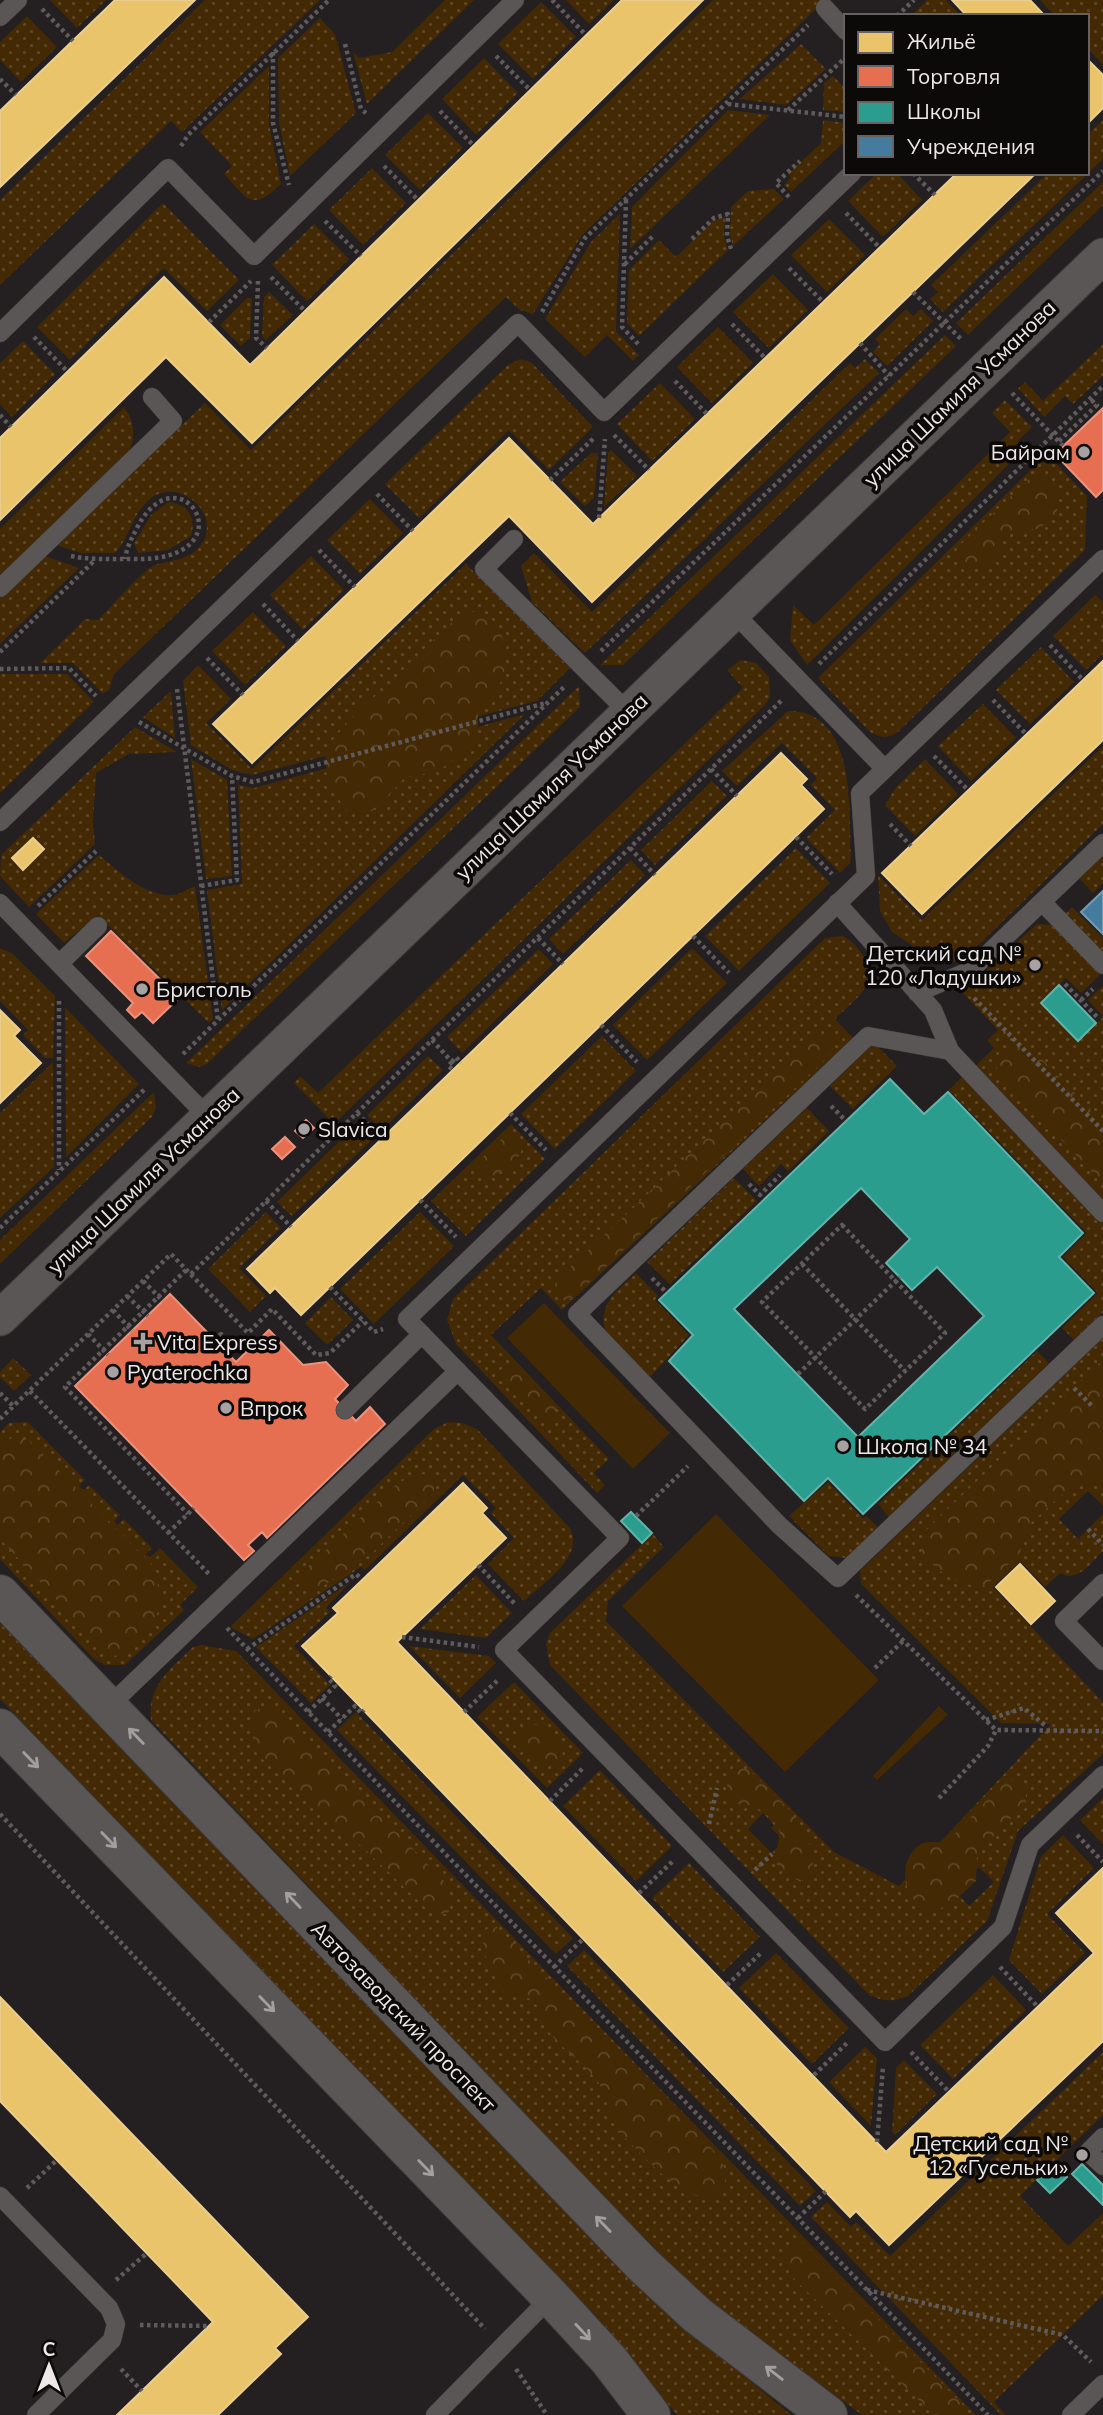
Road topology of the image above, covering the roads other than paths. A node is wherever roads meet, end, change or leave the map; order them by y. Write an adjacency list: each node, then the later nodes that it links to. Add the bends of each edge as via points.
1 (18, 0): 4 (lane)
2 (515, 0): 8 (lane, via 254,256 168,168)
3 (825, 8): 5 (lane)
4 (0, 17)
5 (844, 29)
6 (850, 175): 16 (lane, via 656,362 605,419 518,323)
7 (1100, 264): 13 (street, улица Шамиля Усманова)
8 (0, 333)
9 (152, 397): 12 (lane, via 173,421)
10 (514, 539): 14 (lane, via 484,569)
11 (1103, 559): 15 (lane)
12 (0, 588)
13 (733, 611): 14 (street, улица Шамиля Усманова); 15 (lane)
14 (628, 712): 26 (street, улица Шамиля Усманова)
15 (885, 769): 18 (lane, via 860,793 866,876)
16 (0, 822)
17 (1103, 843): 19 (lane)
18 (843, 898): 24 (lane); 30 (lane, via 407,1319)
19 (1042, 902): 23 (lane); 24 (lane, via 971,970)
20 (0, 903): 22 (lane)
21 (98, 926): 22 (lane)
22 (59, 964): 26 (lane)
23 (1103, 965)
24 (917, 993): 25 (lane, via 933,1010)
25 (950, 1051): 27 (lane); 29 (lane, via 868,1036 577,1314 779,1525 838,1578)
26 (208, 1117): 28 (street, улица Шамиля Усманова)
27 (1103, 1213)
28 (0, 1318)
29 (1103, 1325)
30 (422, 1334): 31 (lane); 32 (lane)
31 (458, 1371): 36 (lane); 38 (lane, via 620,1538 533,1622 510,1656 867,2024 889,2038 1003,1927 1030,1845)
32 (345, 1410)
33 (1103, 1583): 35 (lane, via 1064,1621)
34 (0, 1594): 36 (street, Автозаводский проспект)
35 (1103, 1661)
36 (108, 1707): 47 (street, Автозаводский проспект, one-way to 36, via 697,2315 642,2265)
37 (0, 1728): 42 (street, one-way to 42)
38 (1103, 1775)
39 (1103, 2137): 40 (lane, via 1088,2152)
40 (1103, 2166)
41 (5, 2200): 44 (lane, via 109,2308 116,2324 112,2340)
42 (551, 2297): 45 (lane); 46 (street, one-way to 46, via 609,2360)
43 (1103, 2384): 48 (lane)
44 (36, 2415)
45 (435, 2415)
46 (651, 2415)
47 (828, 2415)
48 (1071, 2415)

